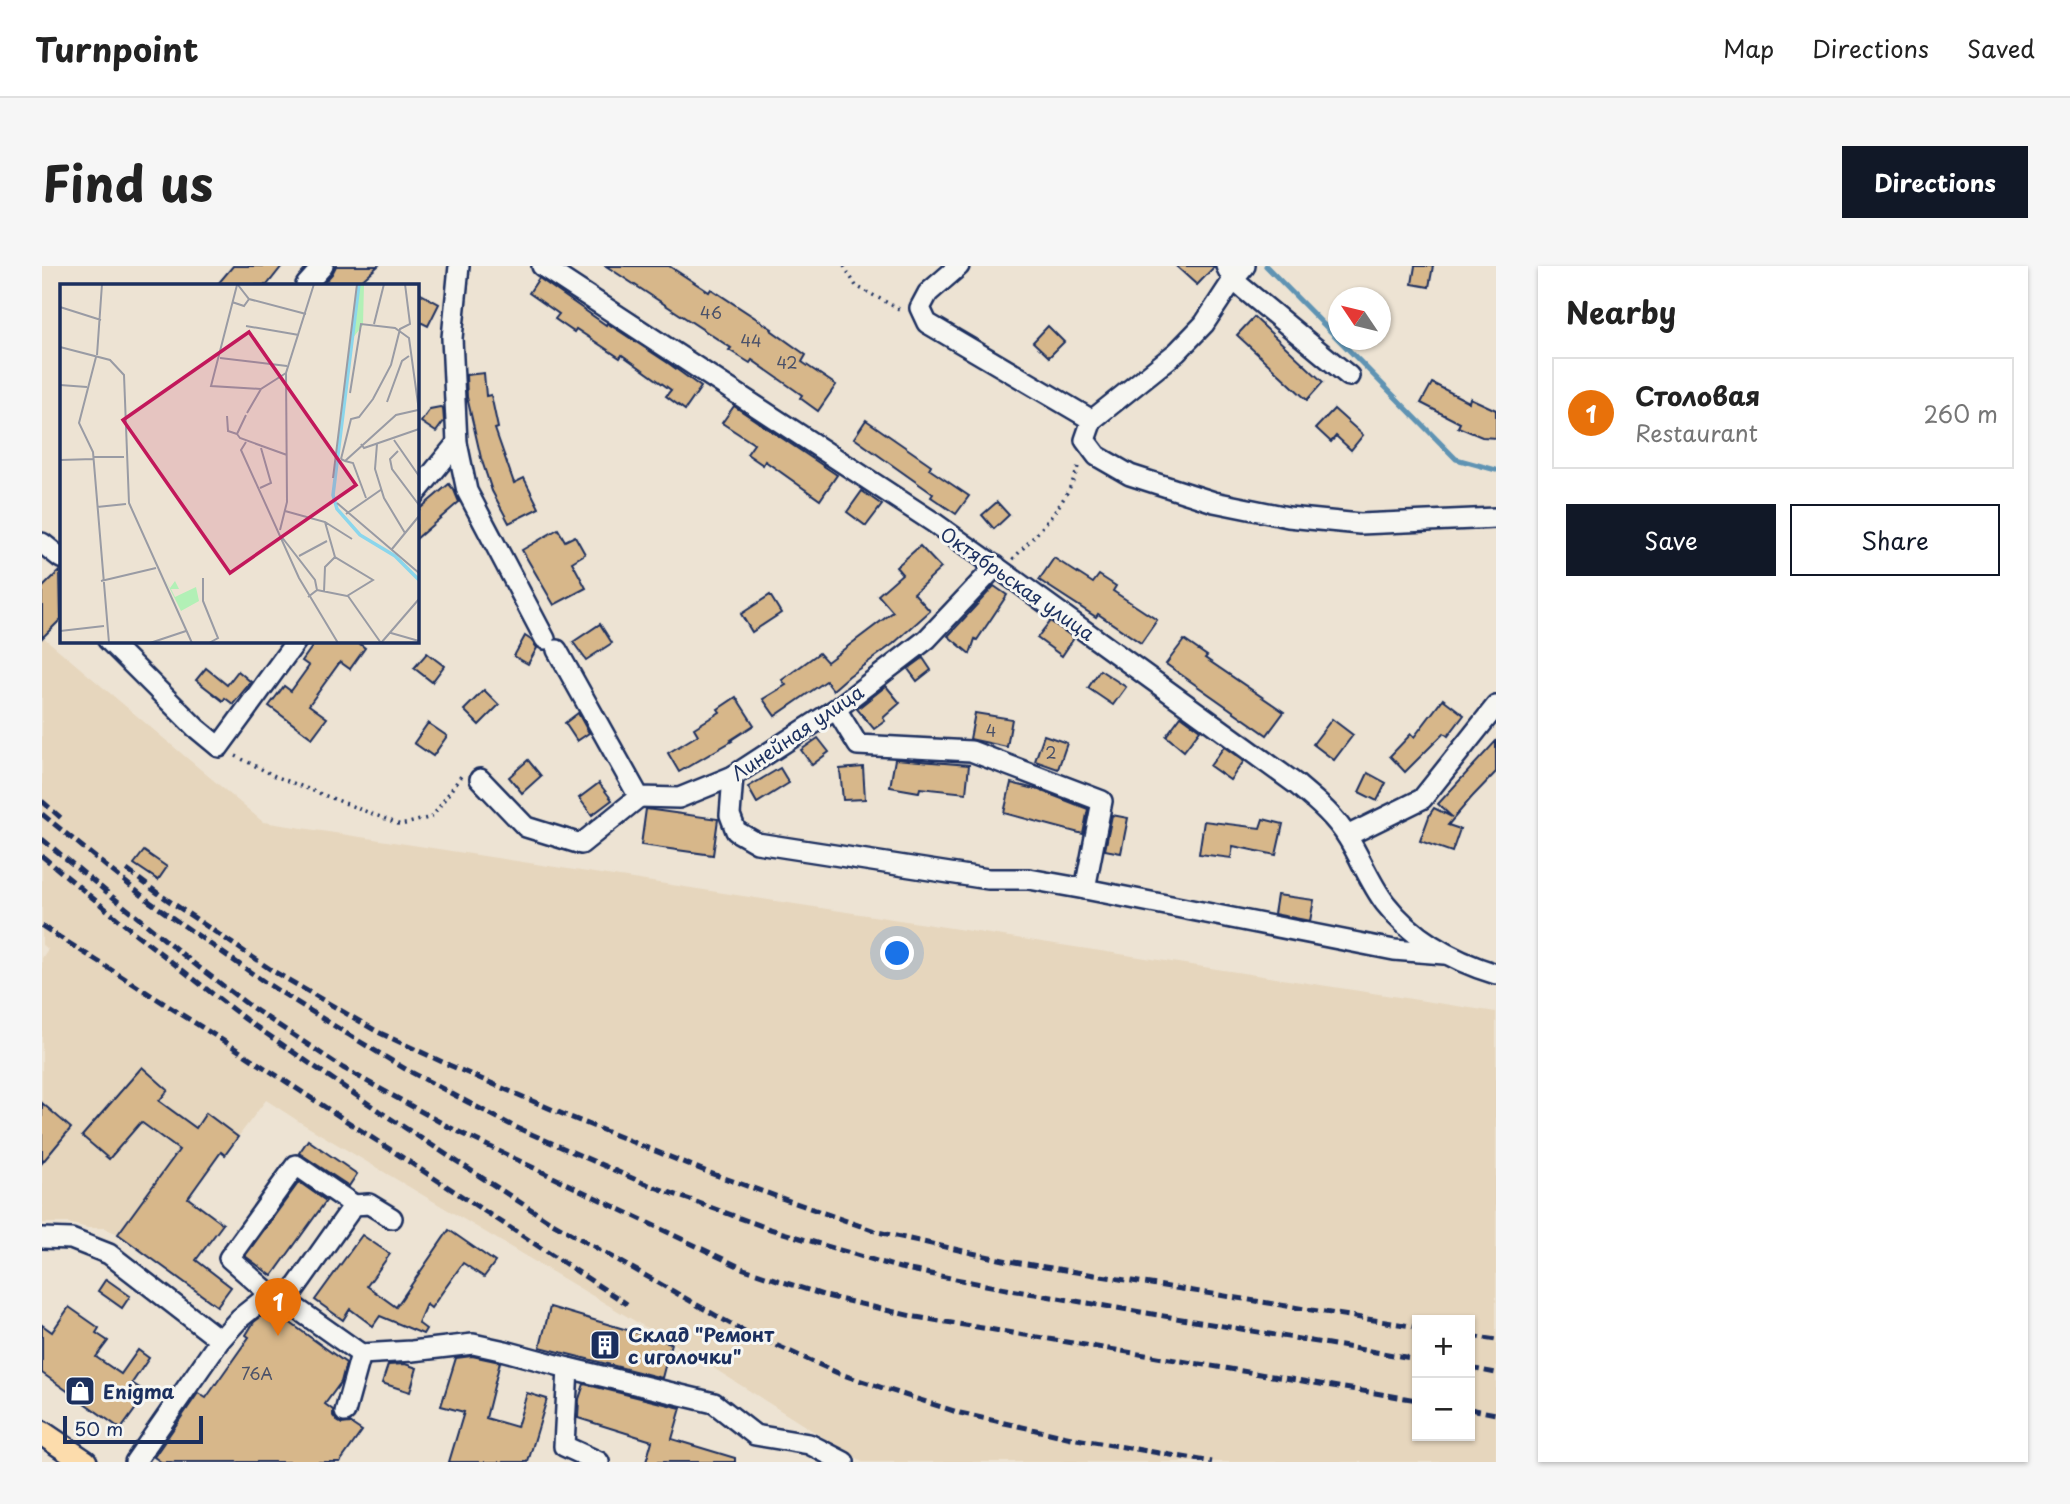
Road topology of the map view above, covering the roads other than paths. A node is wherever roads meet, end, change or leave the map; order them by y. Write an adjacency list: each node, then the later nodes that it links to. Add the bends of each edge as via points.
1 (323, 266): 6 (street)
2 (459, 266): 9 (street, via 452,338)
3 (542, 266): 14 (street, Октябрьская улица)
4 (959, 266): 8 (street, via 928,293 920,308 927,323)
5 (1235, 271): 7 (street); 8 (street, via 1204,324 1177,352)
6 (307, 284)
7 (1349, 376)
8 (1092, 420): 11 (street, via 1085,440 1097,456 1130,475 1214,502 1288,517 1360,524)
9 (457, 443): 10 (street); 21 (street, via 467,491)
10 (418, 492)
11 (1496, 518)
12 (42, 543): 13 (street)
13 (60, 557)
14 (999, 568): 18 (street, Линейная улица, via 927,639); 22 (street, Октябрьская улица, via 1296,784)
15 (110, 642): 16 (street, via 219,747)
16 (296, 642)
17 (1496, 706): 22 (street, via 1422,799)
18 (836, 709): 20 (street, Линейная улица); 23 (street, via 859,745 971,751 1102,801)
19 (473, 774): 21 (street, via 526,827 580,844)
20 (733, 776): 21 (street, Линейная улица, via 679,798); 23 (street, via 730,816 736,831 757,843 988,879 1029,879)
21 (639, 797)
22 (1347, 836): 24 (street, Октябрьская улица, via 1386,904 1412,931)
23 (1085, 889): 24 (street, via 1394,950)
24 (1445, 954): 25 (street)
25 (1493, 971)
26 (354, 1205): 27 (street, via 369,1204); 29 (street); 29 (street, via 296,1165 229,1258)
27 (392, 1218)
28 (42, 1238): 30 (street, via 71,1239 110,1254)
29 (278, 1298): 30 (street, via 240,1318); 31 (street)
30 (220, 1340): 36 (street)
31 (361, 1354): 32 (street, via 473,1344); 33 (street)
32 (568, 1368): 37 (street, via 564,1446); 38 (street, via 714,1403 755,1435 809,1444)
33 (345, 1412)
34 (42, 1433): 35 (main road)
35 (85, 1462)
36 (135, 1462)
37 (599, 1462)
38 (844, 1462)

